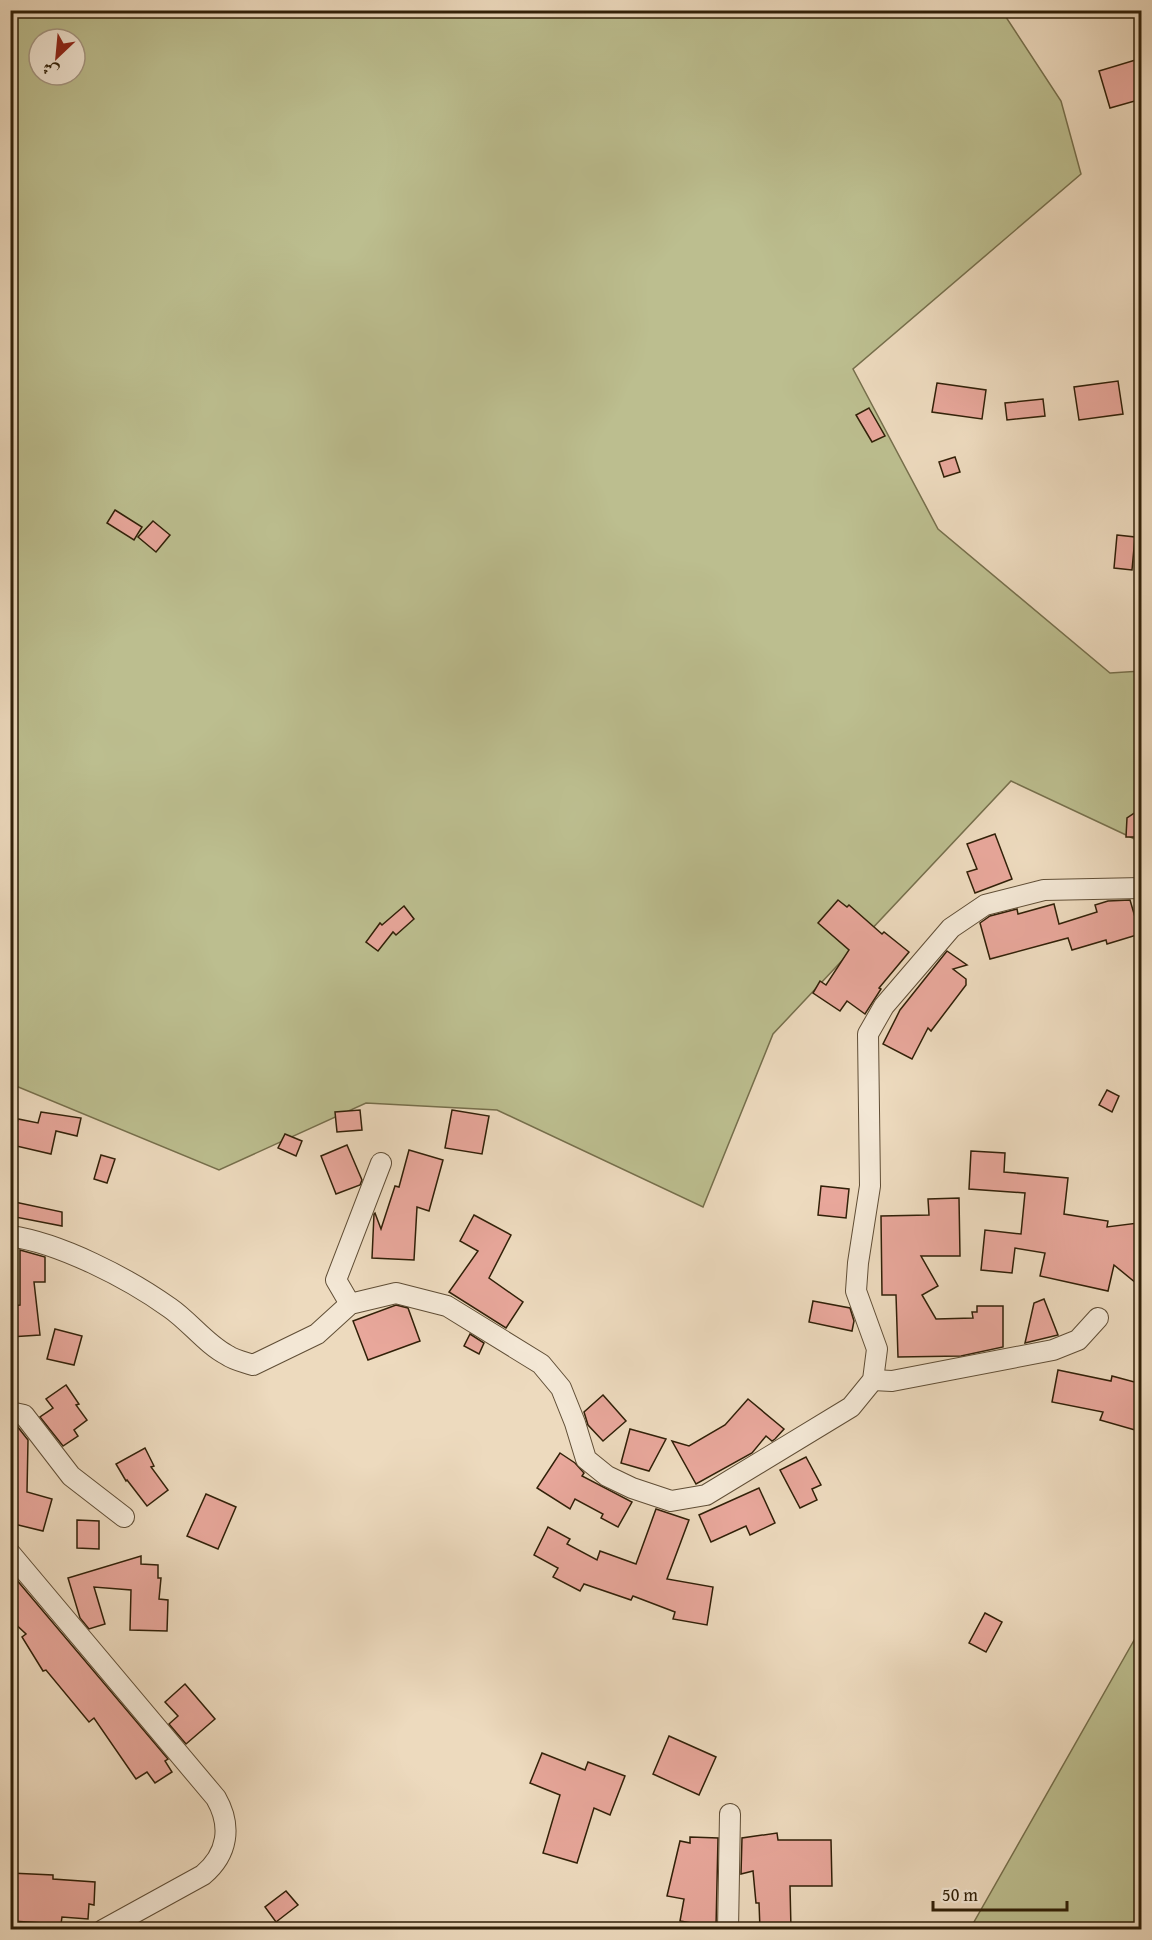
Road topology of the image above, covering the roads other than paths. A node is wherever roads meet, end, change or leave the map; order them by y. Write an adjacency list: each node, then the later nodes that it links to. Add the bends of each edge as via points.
1 (1142, 888): 6 (street, via 1044,890 985,905 951,928 884,1006 868,1034 870,1186 856,1291 877,1349)
2 (381, 1163): 4 (street, via 336,1280)
3 (10, 1236): 4 (street, via 34,1239 137,1286 172,1309 226,1355 253,1365 317,1334)
4 (350, 1304): 6 (street, via 396,1293 447,1306 541,1364 561,1388 586,1460 607,1476 671,1501 706,1495 851,1407)
5 (1098, 1318): 6 (street, via 1078,1340 1053,1350 892,1381)
6 (873, 1380)
7 (10, 1412): 8 (street, via 24,1415 71,1476)
8 (124, 1517)
9 (10, 1553): 11 (street, via 216,1798 225,1818 226,1839 212,1868)
10 (730, 1814): 12 (street)
11 (103, 1929)
12 (728, 1929)

